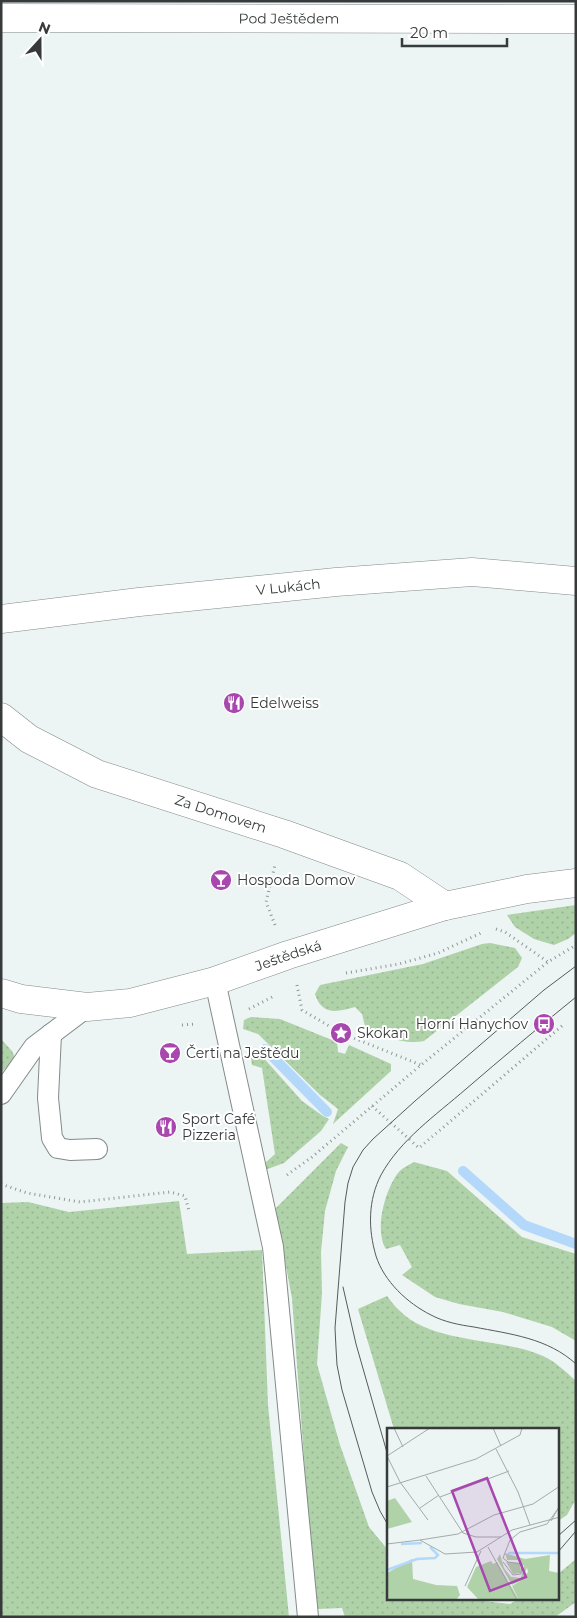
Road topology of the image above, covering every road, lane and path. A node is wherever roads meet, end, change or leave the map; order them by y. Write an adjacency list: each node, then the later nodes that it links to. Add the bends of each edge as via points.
1 (1, 18): 2 (street, Pod Ještědem)
2 (576, 19)
3 (576, 580): 4 (street, V Lukách, via 472,572 336,582)
4 (1, 618)
5 (1, 717): 6 (street, Za Domovem, via 29,739 97,774)
6 (284, 834): 8 (street, Za Domovem, via 400,876); 12 (path, via 266,902)
7 (576, 883): 8 (street, Ještědská, via 527,889)
8 (444, 906): 12 (street, Ještědská)
9 (492, 927): 13 (path, via 505,932)
10 (486, 930): 14 (path, via 438,953 399,964)
11 (576, 946): 13 (path)
12 (288, 955): 15 (street, Ještědská)
13 (548, 962): 25 (path)
14 (344, 973)
15 (215, 981): 21 (street, Ještědská, via 130,1003); 22 (lane)
16 (302, 982): 17 (path)
17 (297, 984): 18 (path); 25 (path, via 302,1010 341,1033)
18 (289, 988)
19 (281, 992): 22 (path)
20 (1, 993): 21 (street, Ještědská, via 21,999)
21 (87, 1007): 24 (lane)
22 (224, 1021): 30 (lane)
23 (563, 1025): 27 (path, via 419,1148)
24 (51, 1034): 26 (lane, via 34,1047); 28 (lane, via 48,1098 52,1138 58,1148)
25 (421, 1065): 27 (path)
26 (1, 1094)
27 (372, 1106): 30 (path, via 312,1157)
28 (96, 1149)
29 (1, 1184): 31 (path, via 27,1193 80,1202 170,1192 185,1196)
30 (260, 1195): 32 (lane, via 272,1247)
31 (189, 1211)
32 (308, 1617)

